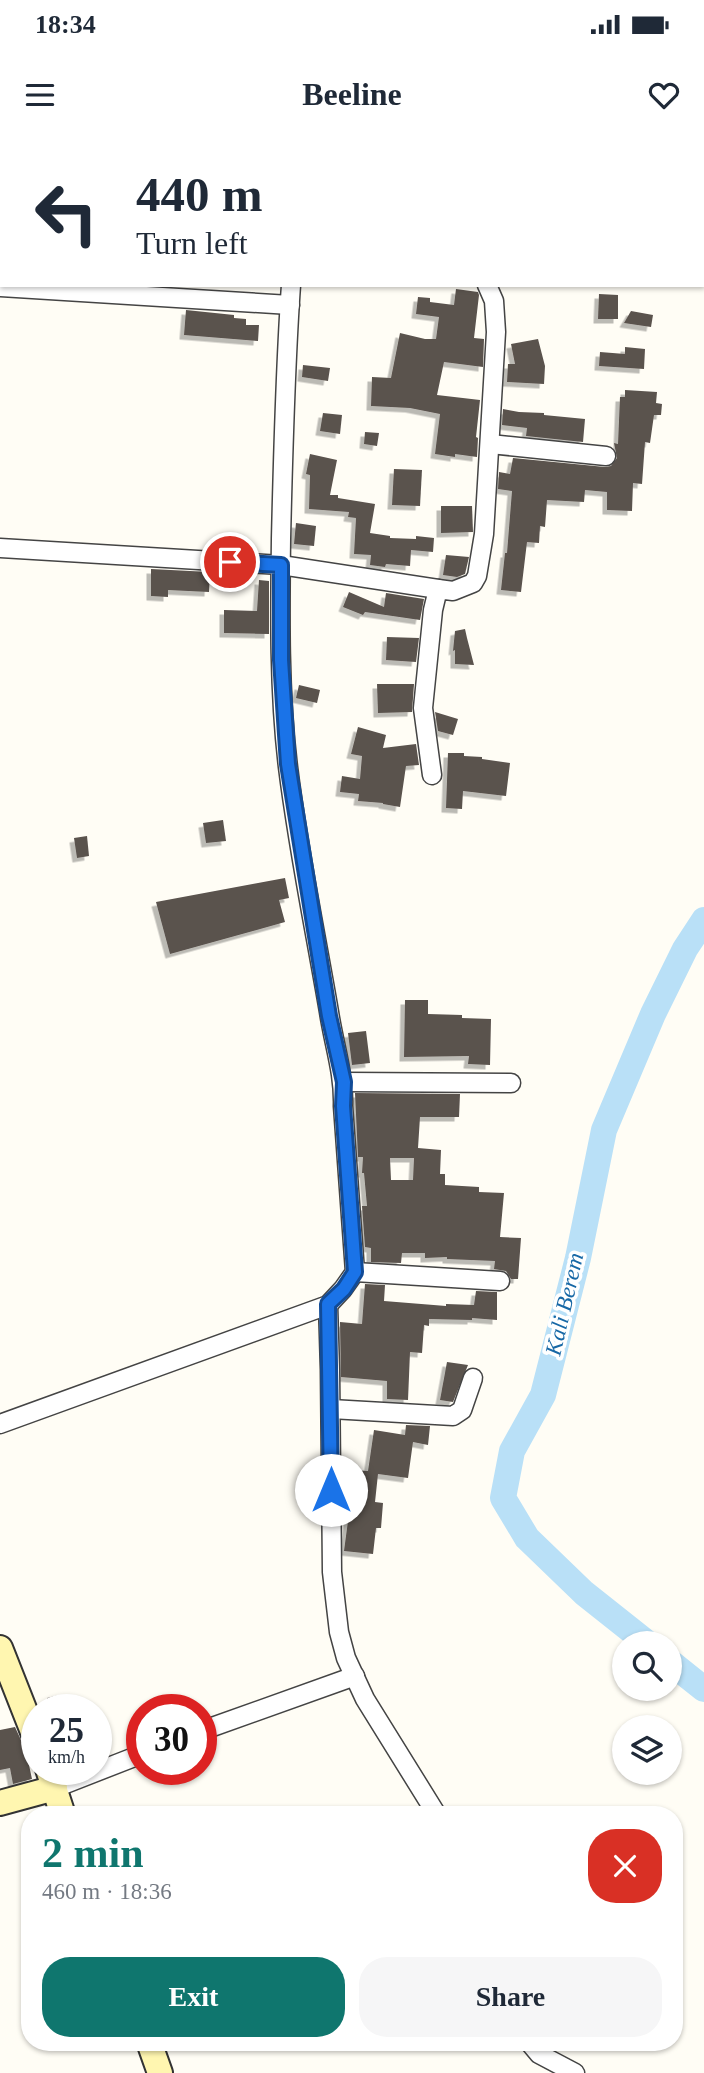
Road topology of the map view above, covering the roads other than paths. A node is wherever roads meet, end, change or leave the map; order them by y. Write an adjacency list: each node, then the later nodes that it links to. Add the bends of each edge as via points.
1 (0, 287): 4 (street)
2 (291, 287): 4 (street)
3 (488, 287): 5 (street, via 496,331)
4 (290, 305): 8 (street)
5 (490, 444): 6 (street); 9 (street, via 477,576 466,587)
6 (607, 456)
7 (0, 548): 8 (street)
8 (281, 565): 9 (street); 11 (street, via 288,764)
9 (438, 589): 10 (street, via 423,708)
10 (432, 775)
11 (344, 1082): 12 (street); 13 (street)
12 (511, 1083)
13 (355, 1272): 14 (street); 15 (street)
14 (500, 1281)
15 (328, 1304): 17 (street); 18 (street)
16 (473, 1378): 17 (street, via 462,1410 453,1416)
17 (331, 1409): 20 (street, via 334,1601 346,1658)
18 (0, 1424)
19 (0, 1648): 21 (street)
20 (355, 1676): 22 (street); 27 (street, via 382,1729)
21 (21, 1701)
22 (217, 1725)
23 (38, 1785): 25 (street)
24 (53, 1785): 26 (street)
25 (0, 1803)
26 (60, 1806)
27 (432, 1806)
28 (152, 2051): 30 (street)
29 (537, 2051): 31 (street)
30 (160, 2073)
31 (575, 2073)

